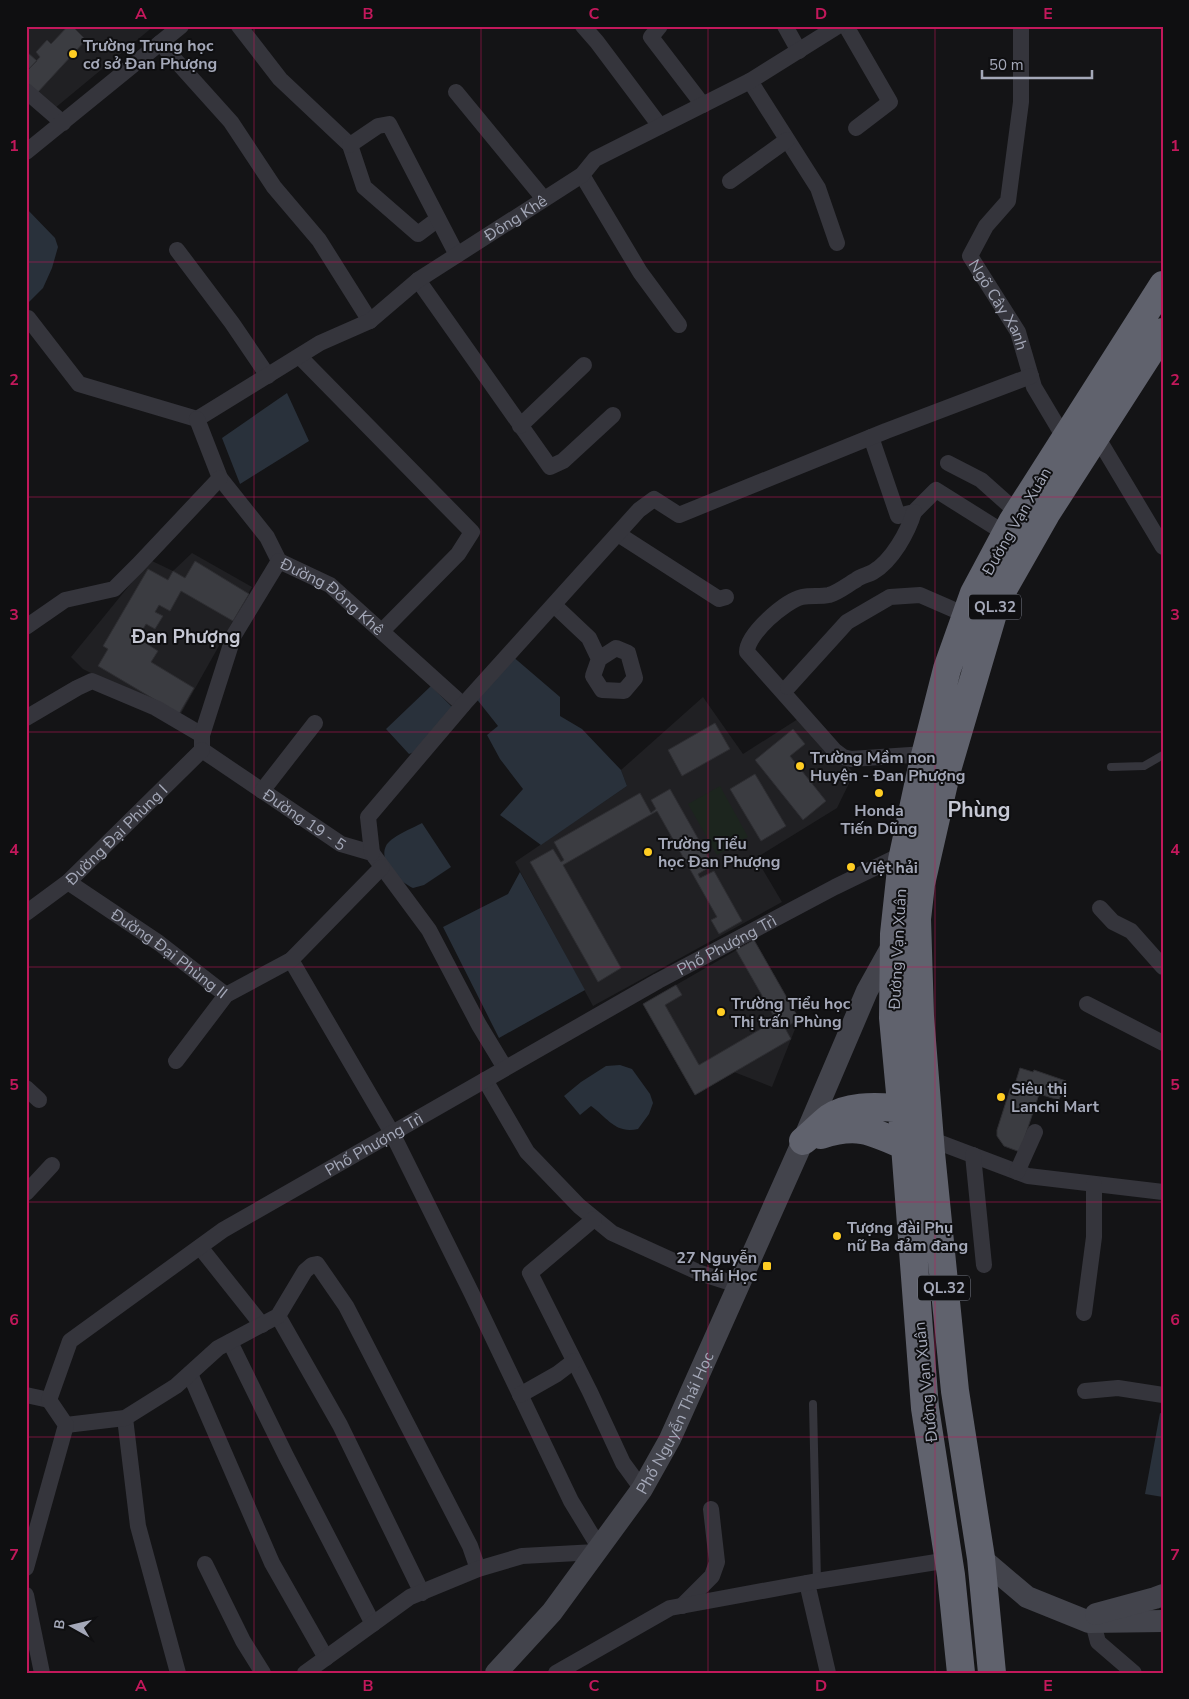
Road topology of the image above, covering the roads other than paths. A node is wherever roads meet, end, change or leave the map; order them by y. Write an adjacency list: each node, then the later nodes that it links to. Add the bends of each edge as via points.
1 (181, 26): 9 (street)
2 (239, 26): 19 (street, via 280,80)
3 (583, 26): 16 (street)
4 (660, 26): 14 (street, via 651,37)
5 (785, 26): 10 (street)
6 (838, 26): 10 (street, Đông Khê)
7 (846, 26): 17 (street, via 890,102)
8 (1021, 26): 37 (street, Ngõ Cây Xanh, via 1021,102 1008,201 986,226 970,256 1018,332)
9 (160, 43): 15 (street); 31 (street, via 231,122 274,187 319,240)
10 (799, 51): 11 (street, Đông Khê)
11 (754, 87): 14 (street, Đông Khê); 18 (street)
12 (26, 91): 15 (street)
13 (456, 92): 23 (street)
14 (703, 105): 16 (street, Đông Khê)
15 (63, 123): 20 (street)
16 (660, 126): 21 (street, Đông Khê, via 595,159)
17 (856, 128)
18 (787, 140): 22 (street); 25 (street, via 818,188)
19 (350, 145): 24 (street, via 364,187 391,212 418,234); 24 (street, via 378,126 389,124)
20 (26, 152)
21 (582, 175): 23 (street, Đông Khê); 32 (street, via 640,272)
22 (730, 181)
23 (544, 199): 27 (street, Đông Khê)
24 (438, 218): 27 (street)
25 (837, 243)
26 (177, 250): 36 (street)
27 (457, 255): 28 (street, Đông Khê)
28 (418, 280): 31 (street, Đông Khê); 40 (street)
29 (1163, 285): 42 (highway, Đường Vạn Xuân / QL.32)
30 (26, 318): 39 (street, via 80,384)
31 (370, 321): 34 (street, Đông Khê, via 320,343)
32 (679, 325)
33 (1163, 332): 42 (highway, Đường Vạn Xuân / QL.32)
34 (300, 357): 36 (street, Đông Khê); 54 (street, via 472,532 458,554)
35 (584, 365): 40 (street)
36 (268, 376): 39 (street, Đông Khê)
37 (1031, 376): 41 (street); 42 (street, Ngõ Cây Xanh, via 1034,387)
38 (613, 415): 40 (street, via 563,461 550,467)
39 (197, 419): 44 (street, Đường Đông Khê)
40 (520, 426)
41 (871, 437): 45 (street, via 898,516); 47 (street, via 679,515 654,499 639,510)
42 (1081, 437): 46 (highway, Đường Vạn Xuân / QL.32); 48 (street, Ngõ Cây Xanh); 72 (highway, Đường Vạn Xuân / QL.32, via 1046,514 997,600 947,770 917,919)
43 (948, 463): 46 (street, via 981,480)
44 (220, 478): 49 (street, Đường Đông Khê, via 267,537); 53 (street, via 114,589 65,600)
45 (914, 512): 46 (street, via 936,490); 61 (street, via 909,528 890,556 874,571 837,592 802,597 782,607 754,635 747,652 843,757)
46 (1012, 523): 52 (highway, Đường Vạn Xuân / QL.32, via 974,593)
47 (618, 534): 50 (street, via 719,599); 51 (street)
48 (1163, 547)
49 (279, 561): 54 (street, Đường Đông Khê, via 330,585); 60 (street, via 234,635)
50 (726, 597)
51 (554, 606): 55 (street, via 589,638); 57 (street)
52 (966, 615): 56 (street, via 920,595 890,597 847,622); 61 (highway, Đường Vạn Xuân / QL.32, via 946,669)
53 (26, 627)
54 (382, 631): 57 (street, Đường Đông Khê)
55 (598, 659)
56 (788, 687)
57 (463, 705): 65 (street, via 368,817)
58 (26, 718): 60 (street, Đường 19 - 5, via 92,681 156,708)
59 (315, 723): 64 (street)
60 (202, 742): 64 (street, Đường 19 - 5); 68 (street, Đường Đại Phùng I)
61 (925, 754): 66 (highway, Đường Vạn Xuân / QL.32)
62 (1163, 756): 63 (lane, via 1144,766)
63 (1111, 767)
64 (262, 791): 65 (street, Đường 19 - 5, via 341,844)
65 (372, 853): 67 (street)
66 (904, 854): 72 (highway, Đường Vạn Xuân / QL.32); 78 (street, Phố Phượng Trì, via 826,891 658,980)
67 (382, 867): 71 (street, Đường Đại Phùng II); 78 (street, via 428,930)
68 (68, 882): 70 (street, Đường Đại Phùng I); 74 (street, Đường Đại Phùng II, via 159,943)
69 (1100, 908): 73 (street, via 1112,922 1131,931)
70 (26, 913)
71 (291, 960): 74 (street, Đường Đại Phùng II); 84 (street)
72 (895, 961): 82 (highway, Đường Vạn Xuân / QL.32, via 893,1018); 85 (main road, Phố Nguyễn Thái Học / QL.32); 86 (highway, Đường Vạn Xuân / QL.32, via 920,1016)
73 (1163, 967)
74 (226, 995): 77 (street)
75 (1087, 1004): 76 (street)
76 (1163, 1044)
77 (176, 1062)
78 (506, 1068): 79 (street, Phố Phượng Trì)
79 (485, 1080): 84 (street, Phố Phượng Trì); 93 (street, via 527,1152)
80 (26, 1088): 81 (street)
81 (39, 1100)
82 (901, 1108): 85 (highway, via 856,1108 843,1112 830,1118); 86 (highway, Đường Vạn Xuân / QL.32)
83 (1035, 1132): 89 (street)
84 (392, 1133): 94 (street, Phố Phượng Trì, via 223,1230); 105 (street)
85 (803, 1141): 86 (highway, via 838,1129 858,1128); 96 (main road, Phố Nguyễn Thái Học / QL.32)
86 (917, 1142): 87 (street); 114 (highway, Đường Vạn Xuân / QL.32); 115 (highway, Đường Vạn Xuân / QL.32, via 925,1408)
87 (973, 1155): 89 (street); 95 (street)
88 (52, 1165): 92 (street)
89 (1017, 1172): 90 (street)
90 (1094, 1184): 91 (street); 97 (street, via 1094,1237)
91 (1163, 1192)
92 (26, 1193)
93 (594, 1219): 96 (street, via 612,1233 654,1253); 101 (street, via 530,1273)
94 (200, 1247): 99 (street); 107 (street, Phố Phượng Trì, via 70,1341)
95 (984, 1265)
96 (738, 1285): 111 (main road, Phố Nguyễn Thái Học / QL.32, via 670,1439)
97 (1084, 1313)
98 (278, 1316): 99 (street); 118 (street, via 305,1271 317,1264 346,1306 470,1546); 120 (street, via 340,1425)
99 (262, 1325): 100 (street)
100 (230, 1342): 102 (street, via 218,1348); 127 (street)
101 (574, 1361): 105 (street); 111 (street, via 623,1463)
102 (190, 1374): 109 (street); 128 (street, via 272,1563)
103 (1085, 1391): 106 (street, via 1118,1388)
104 (26, 1395): 107 (street)
105 (520, 1395): 113 (street)
106 (1163, 1395)
107 (49, 1400): 110 (street)
108 (813, 1404): 119 (lane)
109 (125, 1418): 110 (street); 130 (street, via 138,1526)
110 (66, 1425): 117 (street)
111 (642, 1489): 113 (main road, Phố Nguyễn Thái Học / QL.32)
112 (711, 1509): 123 (street, via 718,1562 712,1576)
113 (597, 1550): 118 (street, via 522,1556); 133 (main road, Phố Nguyễn Thái Học / QL.32, via 552,1612)
114 (981, 1558): 126 (main road, via 1027,1597); 137 (highway, Đường Vạn Xuân / QL.32)
115 (949, 1560): 119 (street); 136 (highway, Đường Vạn Xuân / QL.32)
116 (205, 1564): 131 (street, via 243,1641)
117 (26, 1568)
118 (478, 1569): 120 (street)
119 (812, 1582): 123 (street); 135 (street)
120 (422, 1593): 127 (street, via 410,1597)
121 (1163, 1594): 126 (main road, via 1090,1616)
122 (26, 1595): 124 (street)
123 (682, 1606): 134 (street, via 670,1608)
124 (28, 1614): 129 (street)
125 (1163, 1621): 126 (main road)
126 (1091, 1623): 138 (street, via 1098,1642)
127 (373, 1624): 128 (street)
128 (326, 1658): 132 (street)
129 (42, 1673)
130 (178, 1673)
131 (263, 1673)
132 (305, 1673)
133 (496, 1673)
134 (556, 1673)
135 (828, 1673)
136 (961, 1673)
137 (992, 1673)
138 (1134, 1673)

